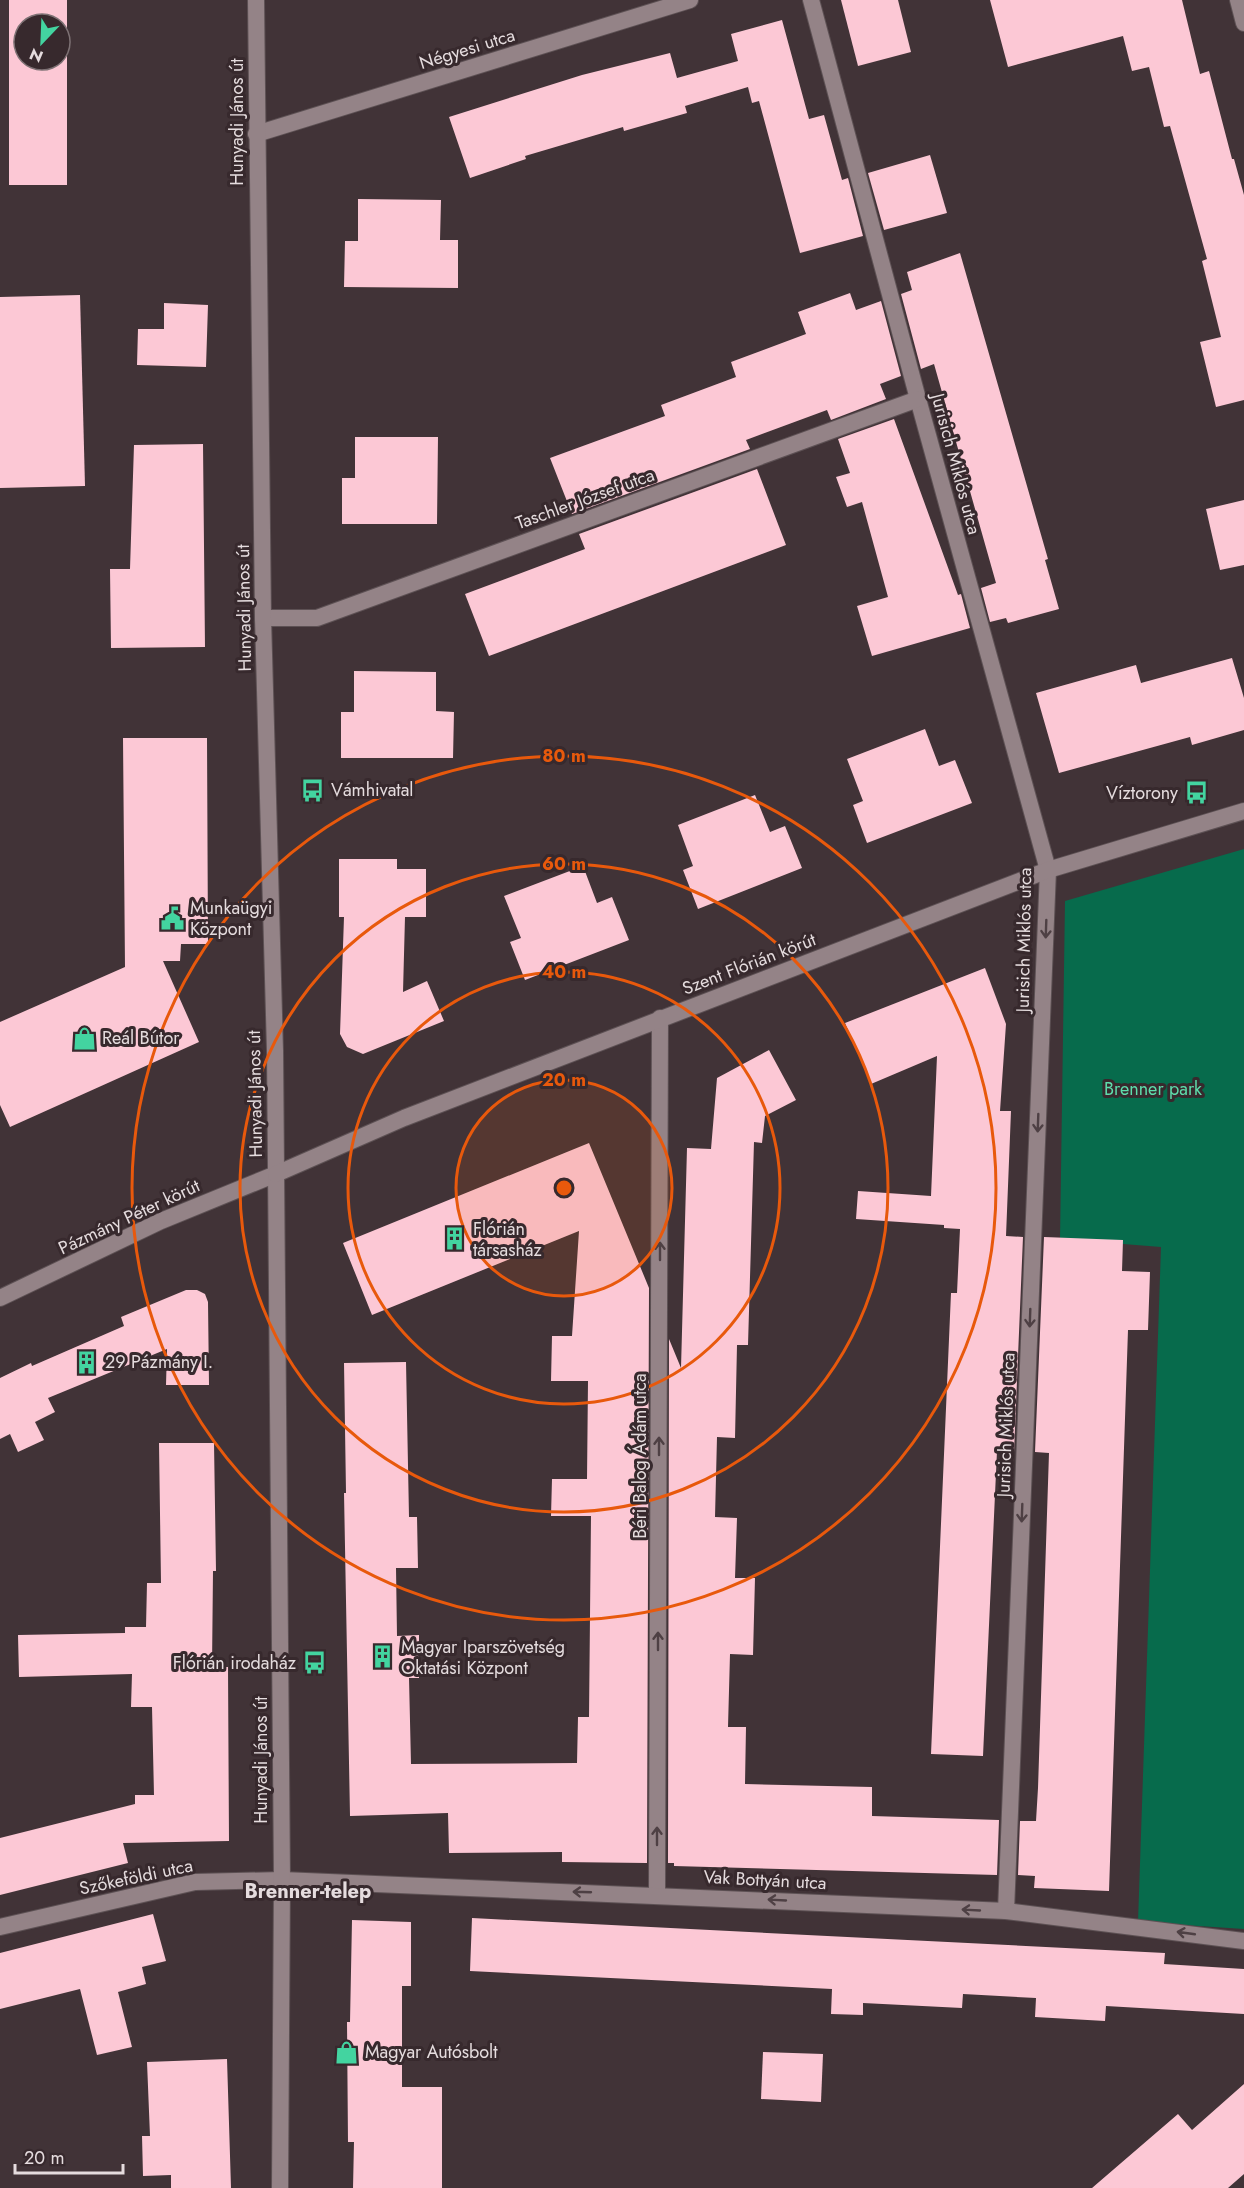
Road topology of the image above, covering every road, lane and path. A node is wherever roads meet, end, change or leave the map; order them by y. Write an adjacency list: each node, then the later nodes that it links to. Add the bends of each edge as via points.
1 (256, 0): 6 (street, Hunyadi János út)
2 (690, 0): 6 (street, Négyesi utca)
3 (811, 0): 7 (street, Jurisich Miklós utca)
4 (1238, 0): 5 (street)
5 (1244, 23)
6 (256, 134): 8 (street, Hunyadi János út)
7 (918, 399): 8 (street, Taschler József utca, via 317,618); 10 (street, Jurisich Miklós utca)
8 (263, 618): 12 (street, Hunyadi János út)
9 (1244, 811): 10 (street, Szent Flórián körút)
10 (1048, 870): 11 (street, Szent Flórián körút); 16 (street, Jurisich Miklós utca, one-way to 16)
11 (660, 1018): 12 (street, Szent Flórián körút, via 404,1118); 15 (street, Béri Balog Ádám utca, one-way to 11)
12 (276, 1174): 13 (street, Pázmány Péter körút, via 161,1221); 14 (street, Hunyadi János út)
13 (0, 1298)
14 (282, 1880): 15 (street, Vak Bottyán utca, one-way to 14); 17 (street, Szőkeföldi utca, via 195,1882); 19 (street, Hunyadi János út)
15 (657, 1895): 16 (street, Vak Bottyán utca, one-way to 15)
16 (1006, 1911): 18 (street, Vak Bottyán utca, one-way to 16)
17 (0, 1927)
18 (1244, 1941)
19 (280, 2188)

